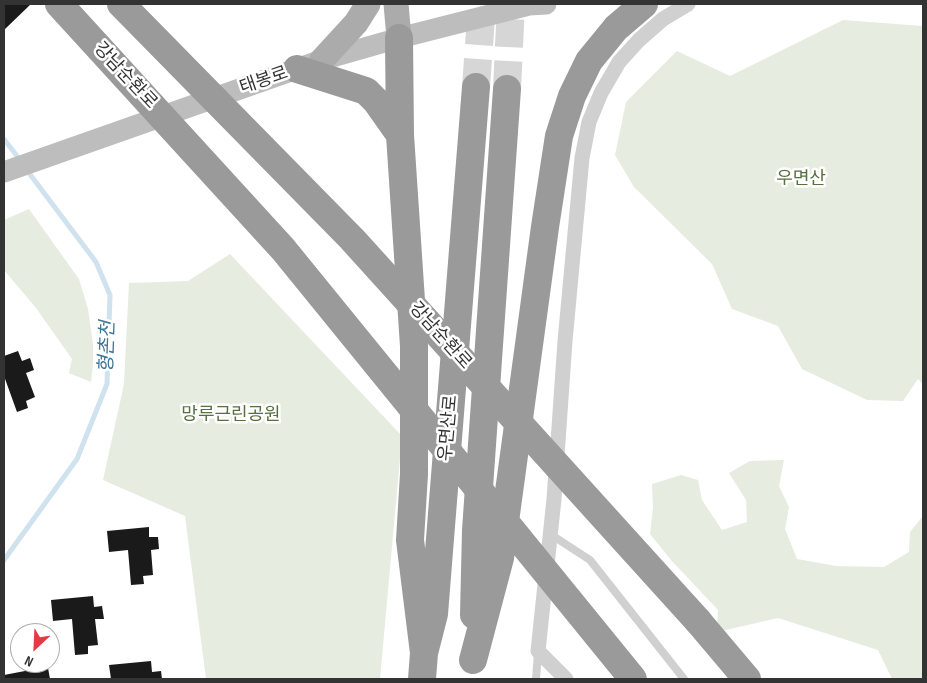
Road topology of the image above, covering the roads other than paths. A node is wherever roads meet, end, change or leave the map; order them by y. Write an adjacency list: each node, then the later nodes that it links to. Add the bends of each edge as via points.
1 (59, 4): 20 (highway, 강남순환로, bridge, via 283,249)
2 (121, 4): 22 (highway, 강남순환로, bridge, via 352,239 698,621)
3 (368, 4): 9 (main road, via 356,23)
4 (396, 4): 8 (main road)
5 (535, 4): 8 (street, 태봉로)
6 (644, 4): 17 (highway, via 616,28 590,61 572,96 559,136 500,558)
7 (688, 4): 14 (street, via 638,40 619,62 589,122 582,158 564,341)
8 (399, 38): 9 (street, 태봉로); 12 (highway)
9 (310, 65): 12 (highway, via 366,91); 13 (street, 태봉로)
10 (476, 87): 16 (highway, 우면산로, via 434,614)
11 (507, 89): 17 (highway, 우면산로, via 476,530)
12 (400, 135): 16 (highway, via 414,346 414,474 410,540)
13 (4, 172)
14 (550, 534): 15 (street); 21 (lane, via 590,560)
15 (538, 651): 18 (lane); 19 (street)
16 (423, 666)
17 (473, 670)
18 (536, 679)
19 (566, 679)
20 (633, 679)
21 (684, 679)
22 (746, 679)

